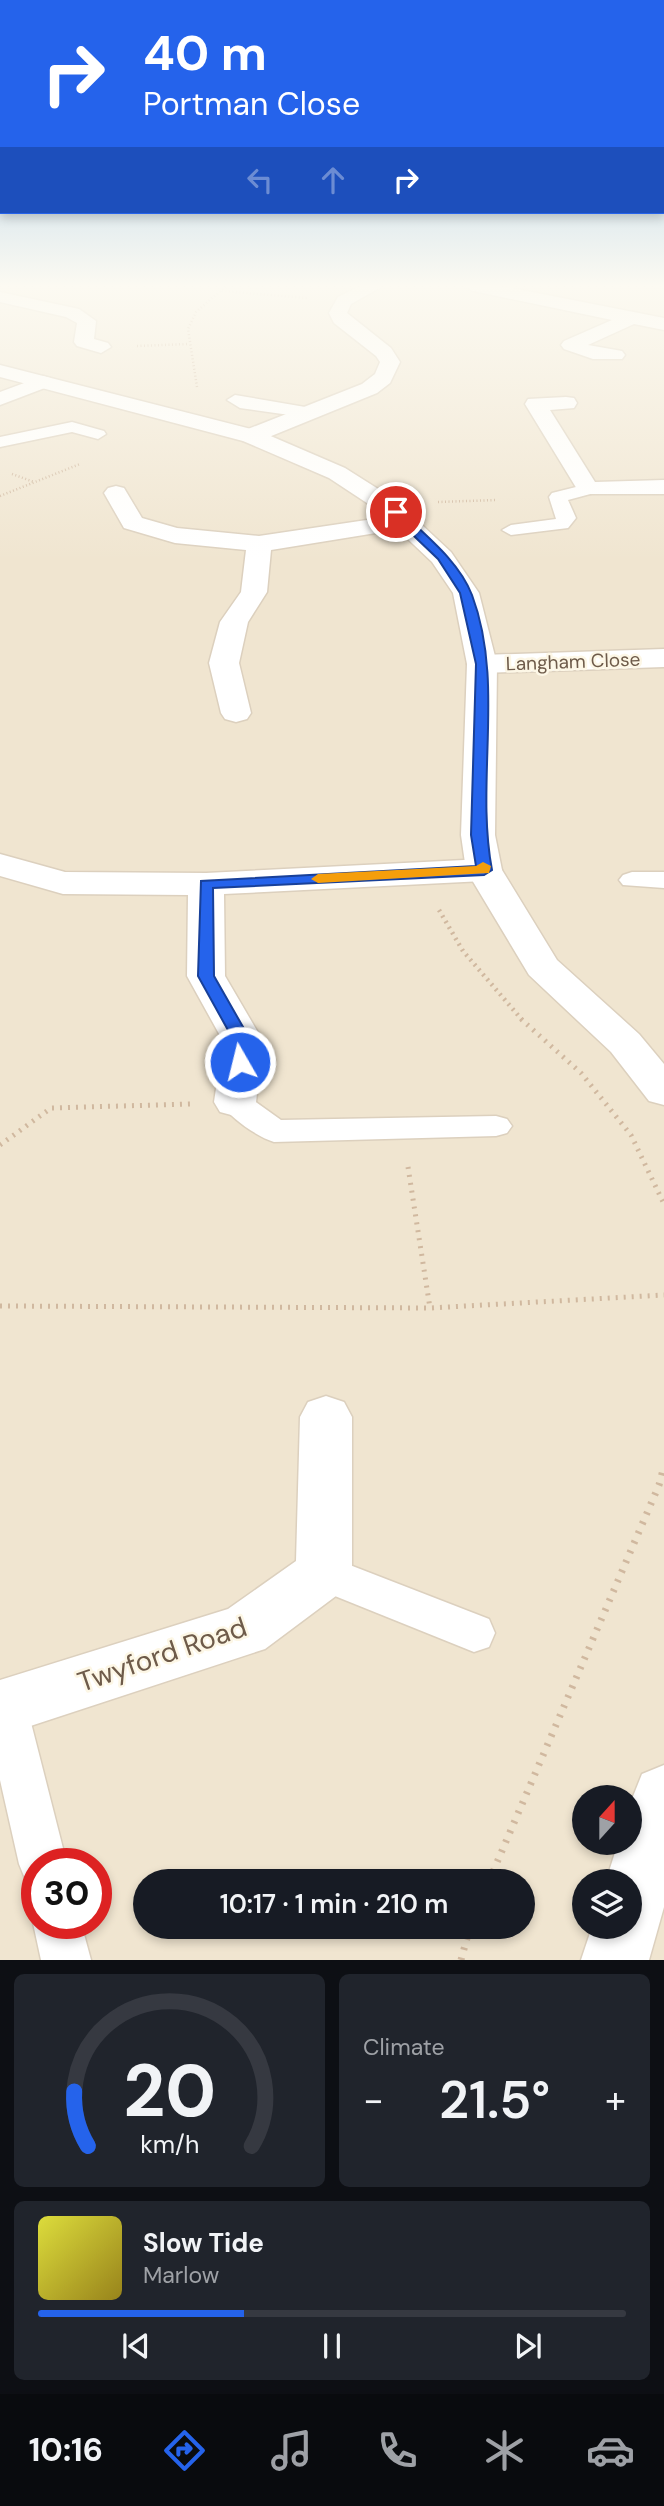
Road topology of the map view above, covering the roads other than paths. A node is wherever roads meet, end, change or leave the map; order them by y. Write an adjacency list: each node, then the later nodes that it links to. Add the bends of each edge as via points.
1 (25, 377): 3 (street)
2 (382, 377): 7 (street, via 374,387)
3 (43, 382): 4 (street); 9 (street)
4 (0, 399)
5 (235, 400): 7 (lane)
6 (566, 403): 12 (street, via 536,404)
7 (311, 413): 9 (street)
8 (98, 434): 10 (lane, via 72,427)
9 (251, 436): 14 (street, via 337,473)
10 (0, 442)
11 (664, 487): 12 (street)
12 (588, 489): 15 (lane, via 558,497 567,518 562,524)
13 (116, 493): 16 (street, via 134,523 175,535)
14 (396, 512): 16 (street); 18 (street, via 442,557 466,593)
15 (511, 530)
16 (260, 544): 19 (street, via 254,592 234,622 224,663)
17 (664, 658): 18 (street, Langham Close)
18 (482, 664): 21 (street, via 478,835)
19 (236, 713)
20 (0, 865): 24 (street, via 63,883)
21 (484, 870): 24 (street); 25 (street, via 542,967 625,1043)
22 (632, 880): 23 (lane)
23 (664, 880)
24 (206, 884): 26 (street, via 206,976 243,1041)
25 (664, 1091)
26 (235, 1102): 27 (lane, via 274,1131)
27 (496, 1126)
28 (326, 1417): 29 (street)
29 (324, 1573): 30 (lane); 31 (street, Twyford Road, via 245,1630)
30 (474, 1633)
31 (3, 1707): 33 (lane)
32 (664, 1796): 34 (street)
33 (39, 1848)
34 (642, 1870)
35 (61, 1939): 37 (lane)
36 (621, 1939): 38 (street)
37 (66, 1960)
38 (615, 1960)

